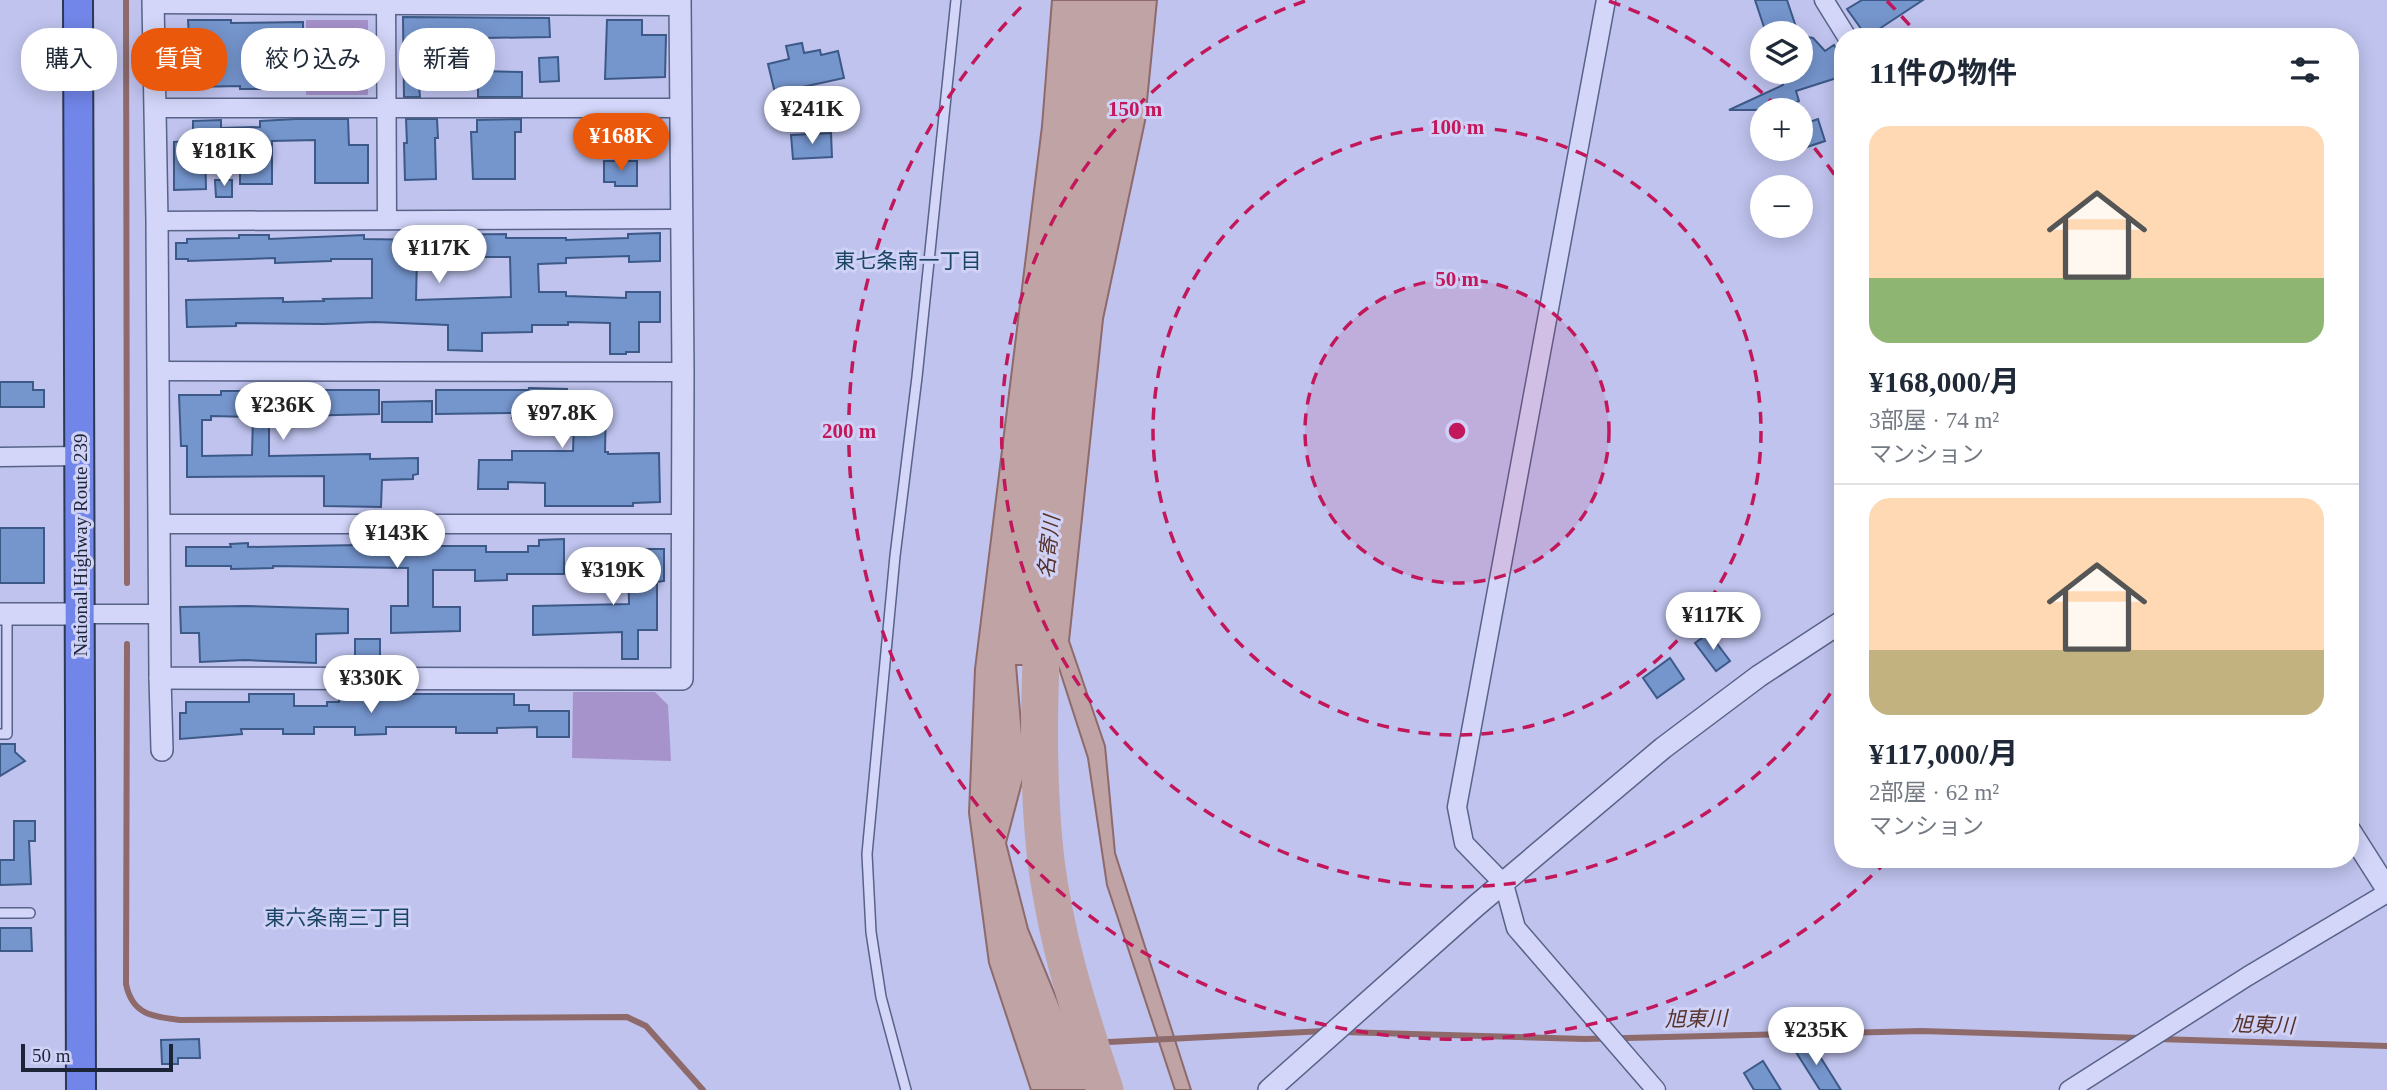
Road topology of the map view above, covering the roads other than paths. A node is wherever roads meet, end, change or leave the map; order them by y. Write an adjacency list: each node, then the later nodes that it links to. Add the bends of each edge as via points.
1 (78, 0): 17 (highway, National Highway Route 239)
2 (956, 0): 34 (lane, via 867,854 881,997)
3 (1606, 0): 29 (street, via 1457,807 1464,843)
4 (1824, 0): 8 (street)
5 (153, 2): 6 (street); 9 (street)
6 (386, 2): 7 (street); 10 (street)
7 (680, 3): 11 (street)
8 (1841, 28)
9 (155, 108): 10 (street); 14 (street)
10 (386, 108): 11 (street); 12 (street)
11 (681, 108): 13 (street)
12 (387, 219): 13 (street); 14 (street)
13 (681, 219): 16 (street)
14 (157, 221): 15 (street)
15 (158, 371): 16 (street); 19 (street)
16 (683, 372): 20 (street)
17 (79, 456): 18 (street); 22 (highway, National Highway Route 239)
18 (0, 457)
19 (159, 524): 20 (street); 23 (street)
20 (683, 524): 25 (street, via 682,679)
21 (3, 614): 22 (street); 26 (lane, via 8,734)
22 (81, 614): 23 (street); 33 (highway, National Highway Route 239)
23 (160, 614): 25 (street)
24 (1834, 627): 29 (street, via 1663,748)
25 (160, 678): 27 (street)
26 (0, 734)
27 (162, 750)
28 (2359, 846): 30 (street)
29 (1504, 884): 35 (street); 36 (street, via 1516,928)
30 (2387, 891): 37 (street)
31 (0, 913): 32 (lane)
32 (30, 913)
33 (81, 1090)
34 (906, 1090)
35 (1269, 1090)
36 (1656, 1090)
37 (2069, 1090)

